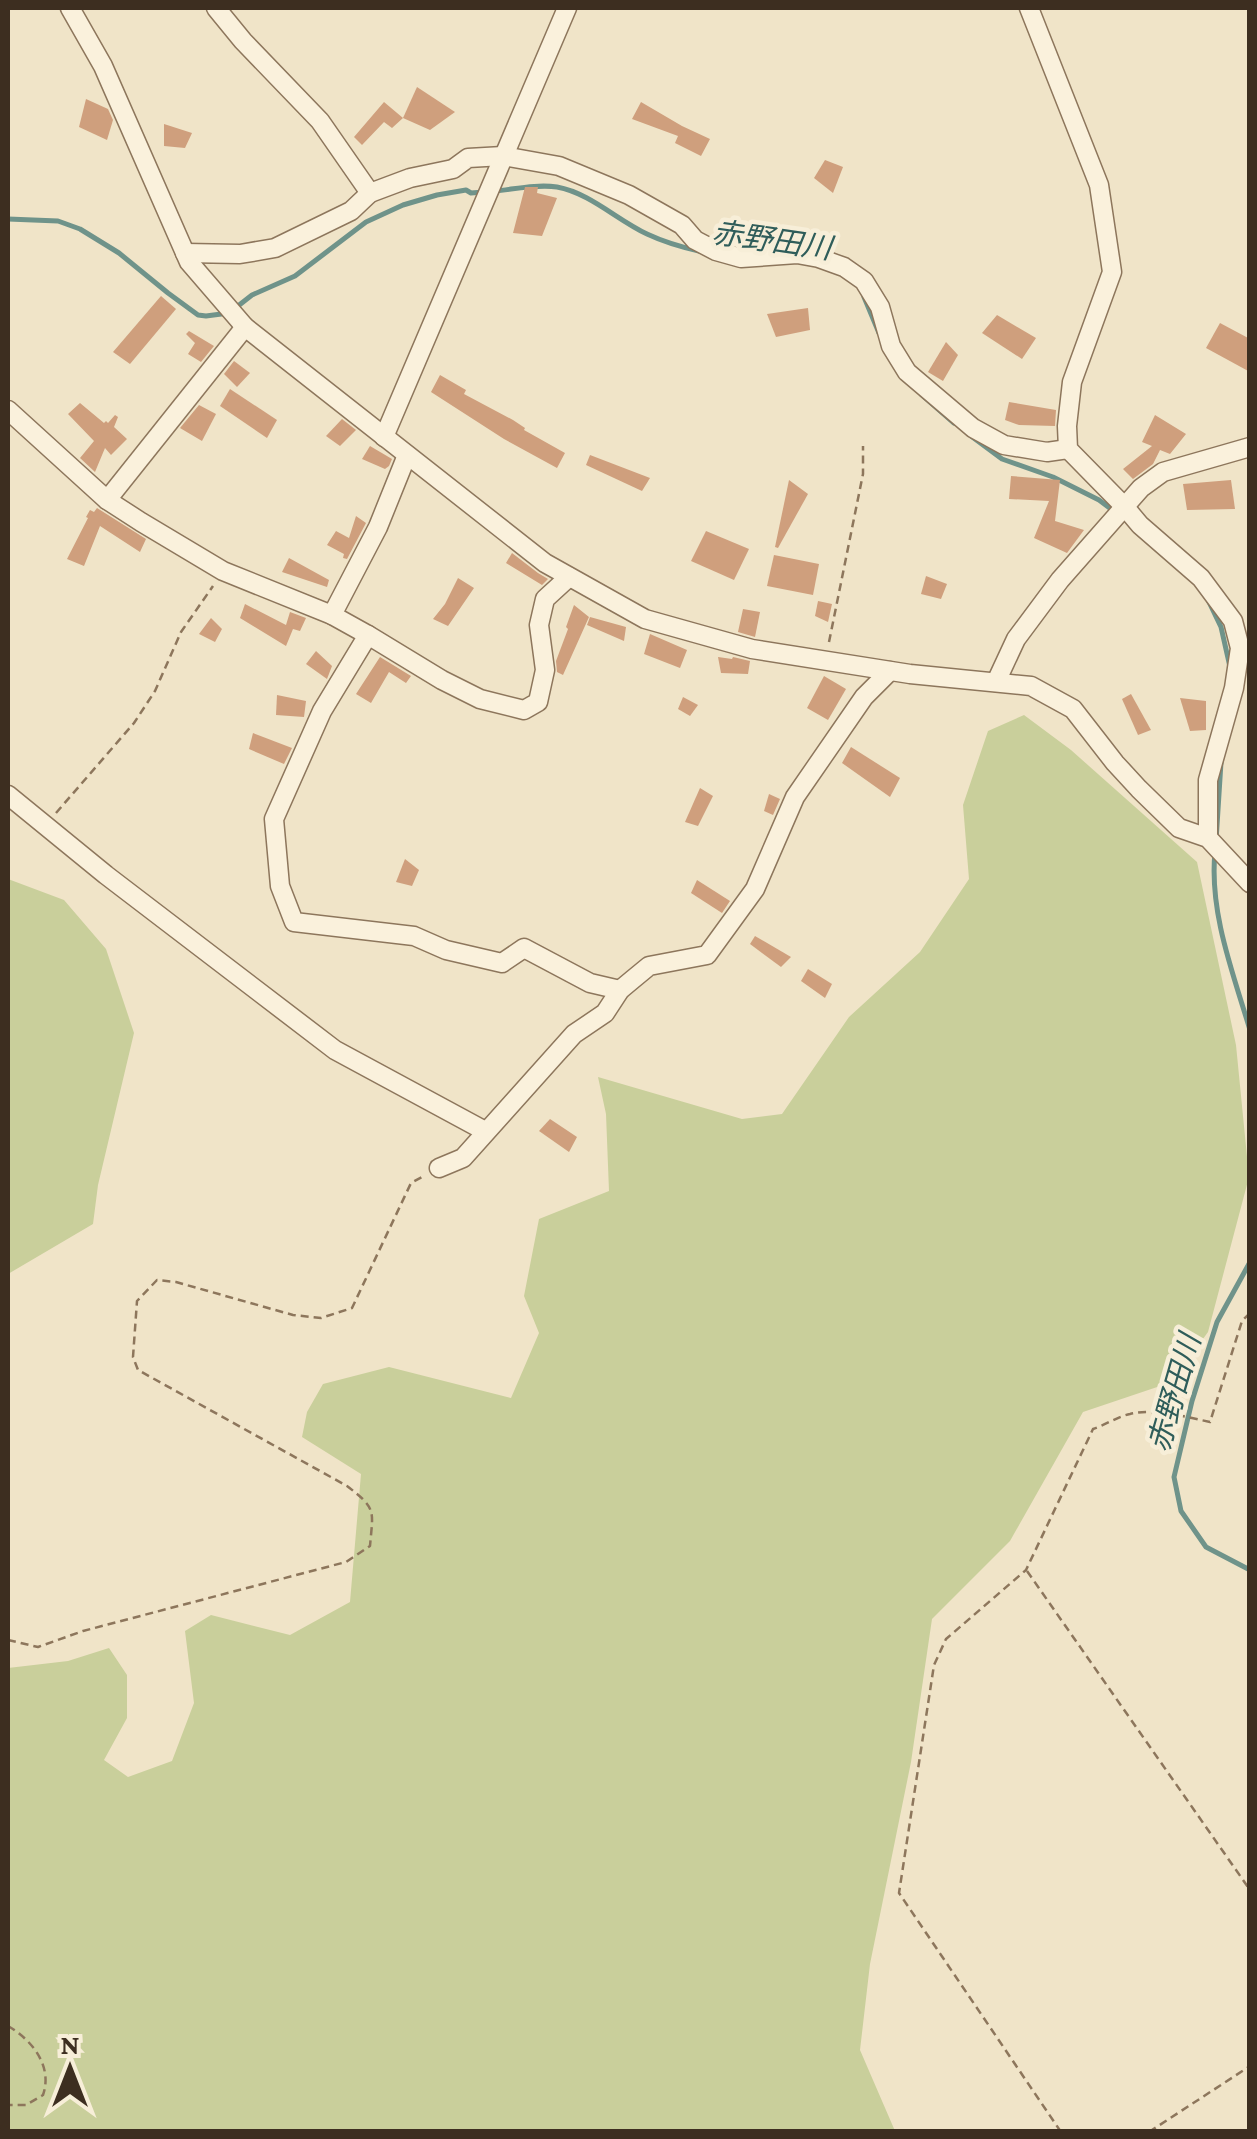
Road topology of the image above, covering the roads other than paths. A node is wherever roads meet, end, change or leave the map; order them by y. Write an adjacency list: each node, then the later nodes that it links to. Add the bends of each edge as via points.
1 (70, 8): 7 (street, via 103,66)
2 (216, 8): 6 (street, via 320,122)
3 (567, 8): 5 (street)
4 (1029, 8): 12 (street, via 1099,186 1112,272 1072,382)
5 (501, 160): 6 (street, via 468,158 453,169); 10 (street); 12 (street, via 559,166 630,194 716,251 741,258 797,254 844,267 864,281 880,307 907,372 973,428 1004,446)
6 (370, 193): 7 (street, via 352,212 275,248)
7 (185, 253): 8 (street)
8 (245, 327): 10 (street); 14 (street)
9 (8, 410): 14 (street)
10 (384, 437): 13 (street)
11 (1250, 447): 15 (street, via 1163,472)
12 (1068, 450): 15 (street)
13 (407, 455): 16 (street); 17 (street)
14 (107, 500): 17 (street, via 223,571)
15 (1124, 506): 20 (street, via 1016,640); 22 (street, via 1201,578 1232,621 1240,648 1208,780)
16 (569, 577): 18 (street, via 545,599 539,626 545,670 538,702 524,710 480,699); 19 (street, via 645,618 752,649)
17 (332, 615): 18 (street)
18 (368, 634): 24 (street, via 322,710 274,819 280,886 294,922 414,936 502,964 524,948)
19 (890, 671): 20 (street); 24 (street, via 864,697 795,797 756,889 708,954 649,966)
20 (996, 682): 22 (street, via 1030,686 1073,709 1152,802 1180,828)
21 (8, 794): 25 (street, via 336,1050)
22 (1208, 838): 23 (street)
23 (1250, 883)
24 (620, 990): 25 (street)
25 (486, 1132): 26 (street, via 462,1158)
26 (439, 1168)

